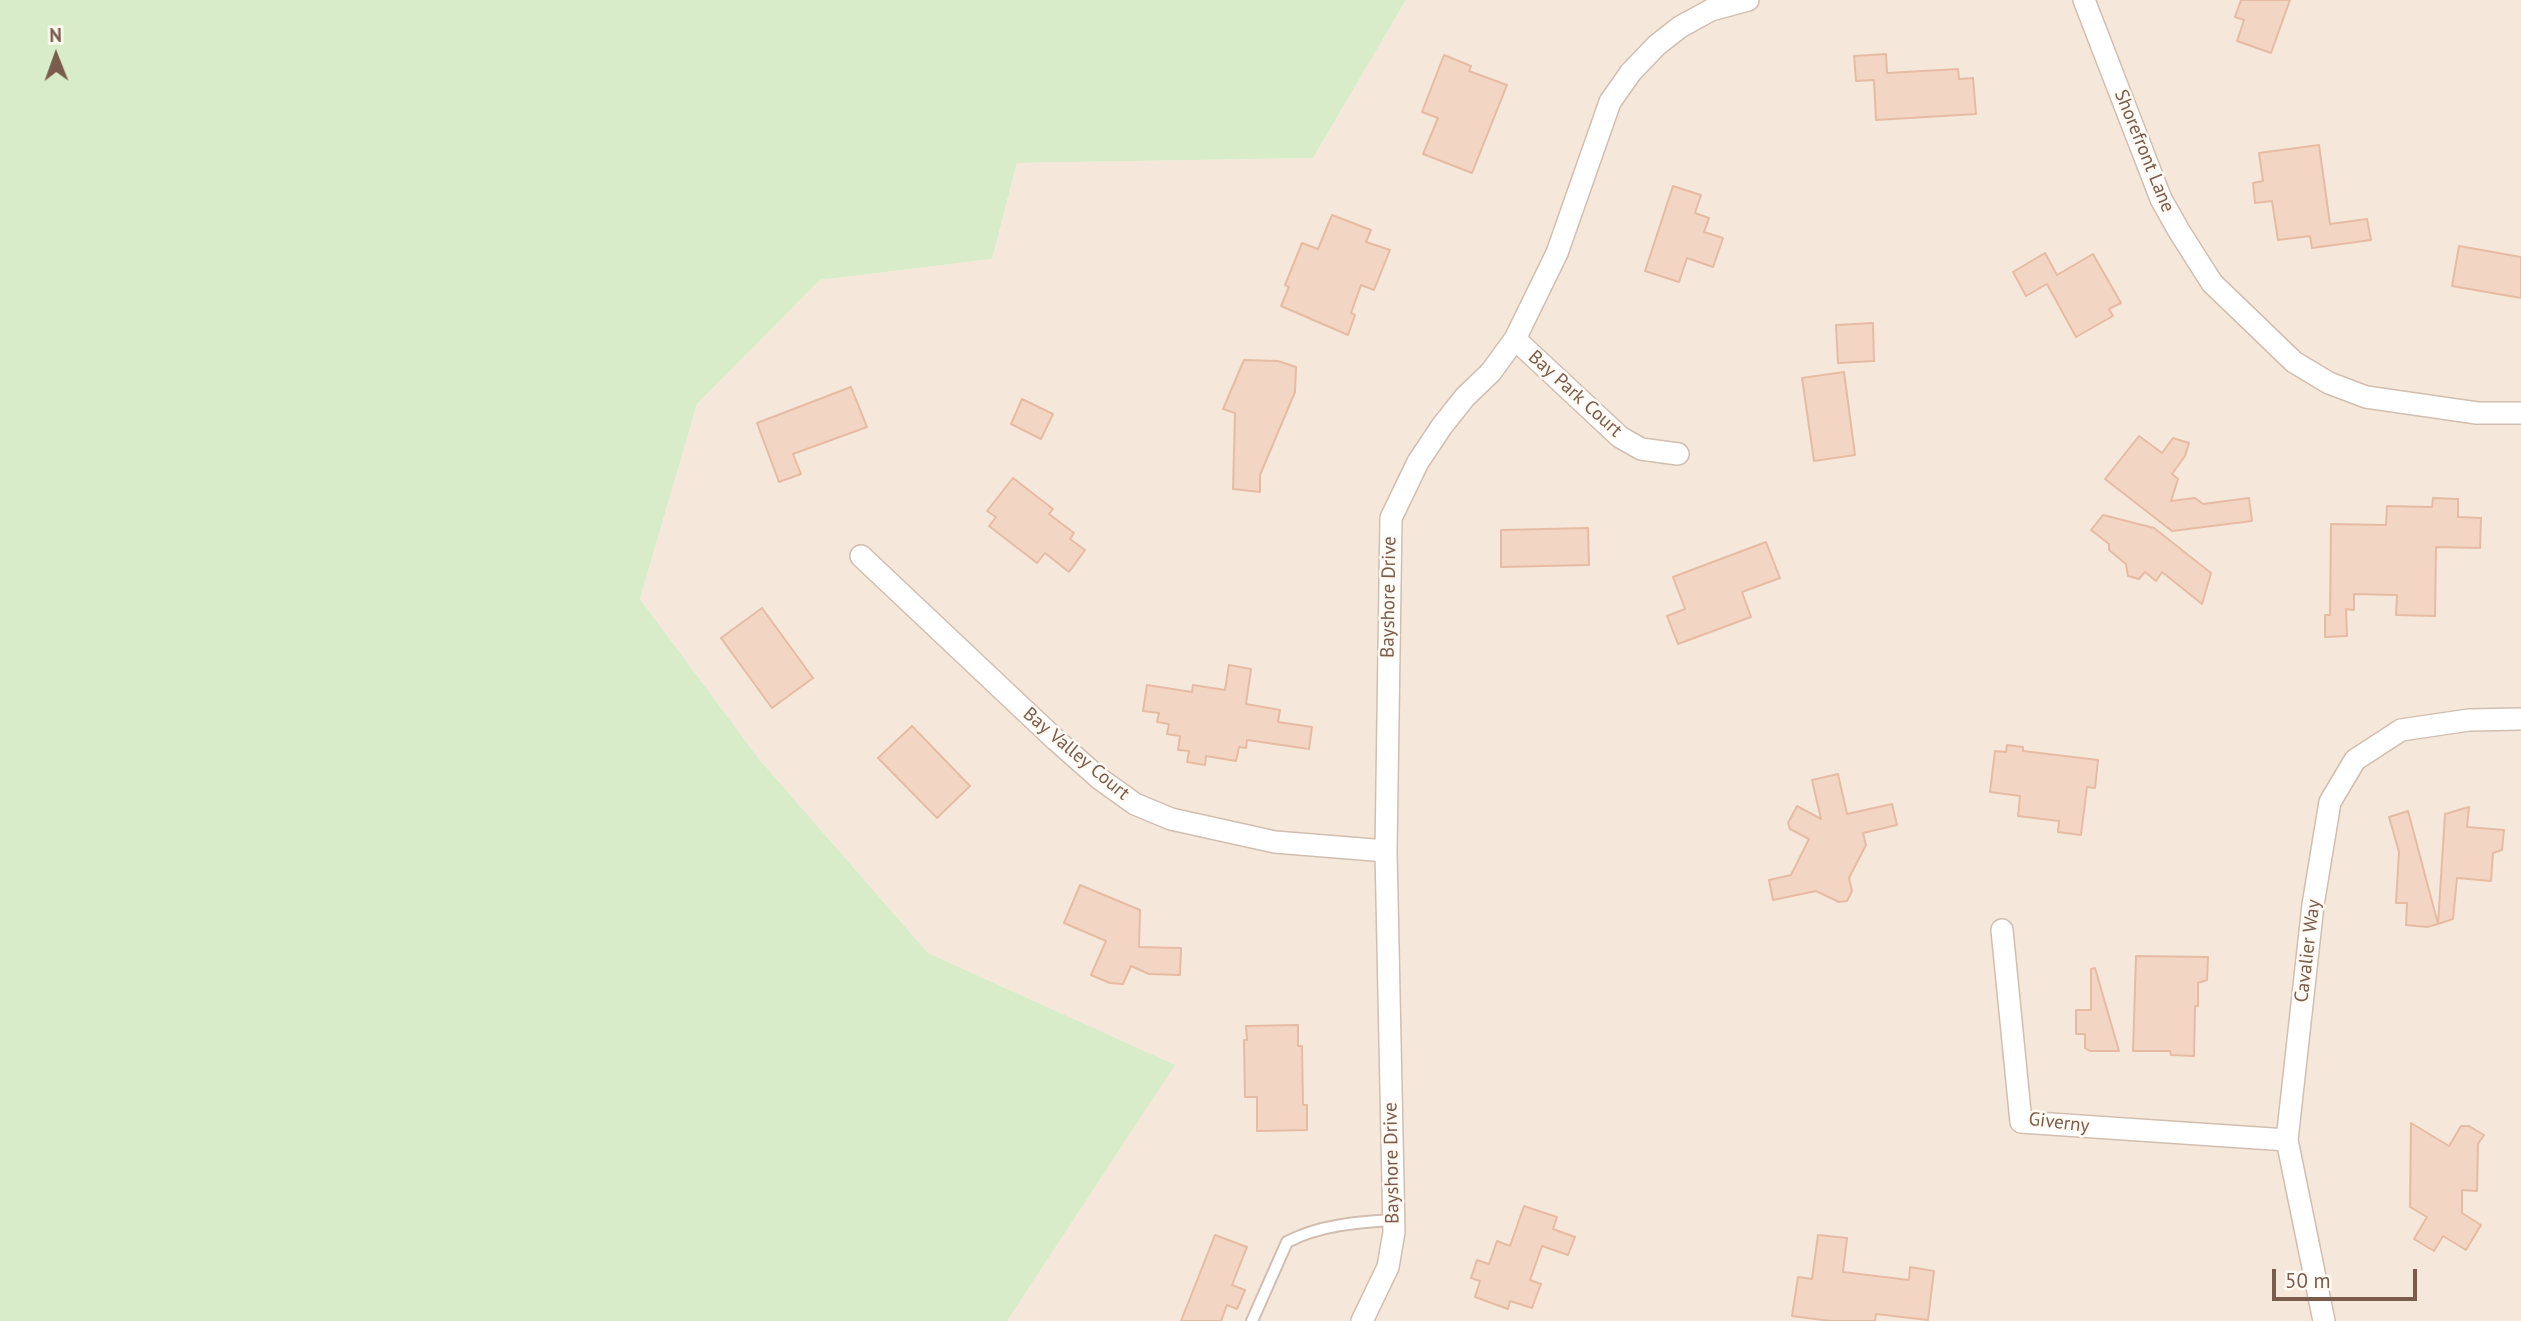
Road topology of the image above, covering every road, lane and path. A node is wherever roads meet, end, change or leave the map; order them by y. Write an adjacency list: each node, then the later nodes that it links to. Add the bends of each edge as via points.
1 (1748, 0): 3 (street, Bayshore Drive, via 1711,10 1681,27 1631,72 1609,102 1557,253)
2 (2084, 0): 4 (street, Shorefront Lane, via 2161,199 2179,231 2212,282 2288,356 2329,383 2366,397 2477,413)
3 (1516, 340): 5 (street, Bay Park Court, via 1620,437 1641,449); 8 (street, Bayshore Drive, via 1441,426 1391,518)
4 (2521, 413)
5 (1678, 454)
6 (861, 556): 8 (street, Bay Valley Court, via 1056,740 1135,804 1171,819 1275,842)
7 (2521, 719): 10 (street, Cavalier Way, via 2469,720 2401,730 2355,760 2330,802 2313,905)
8 (1386, 851): 11 (street, Bayshore Drive)
9 (2002, 930): 10 (street, Giverny, via 2021,1122)
10 (2287, 1140): 14 (street, Cavalier Way)
11 (1394, 1220): 12 (lane, via 1351,1223 1287,1242); 13 (street, Bayshore Drive, via 1388,1267)
12 (1252, 1321)
13 (1362, 1321)
14 (2324, 1321)

